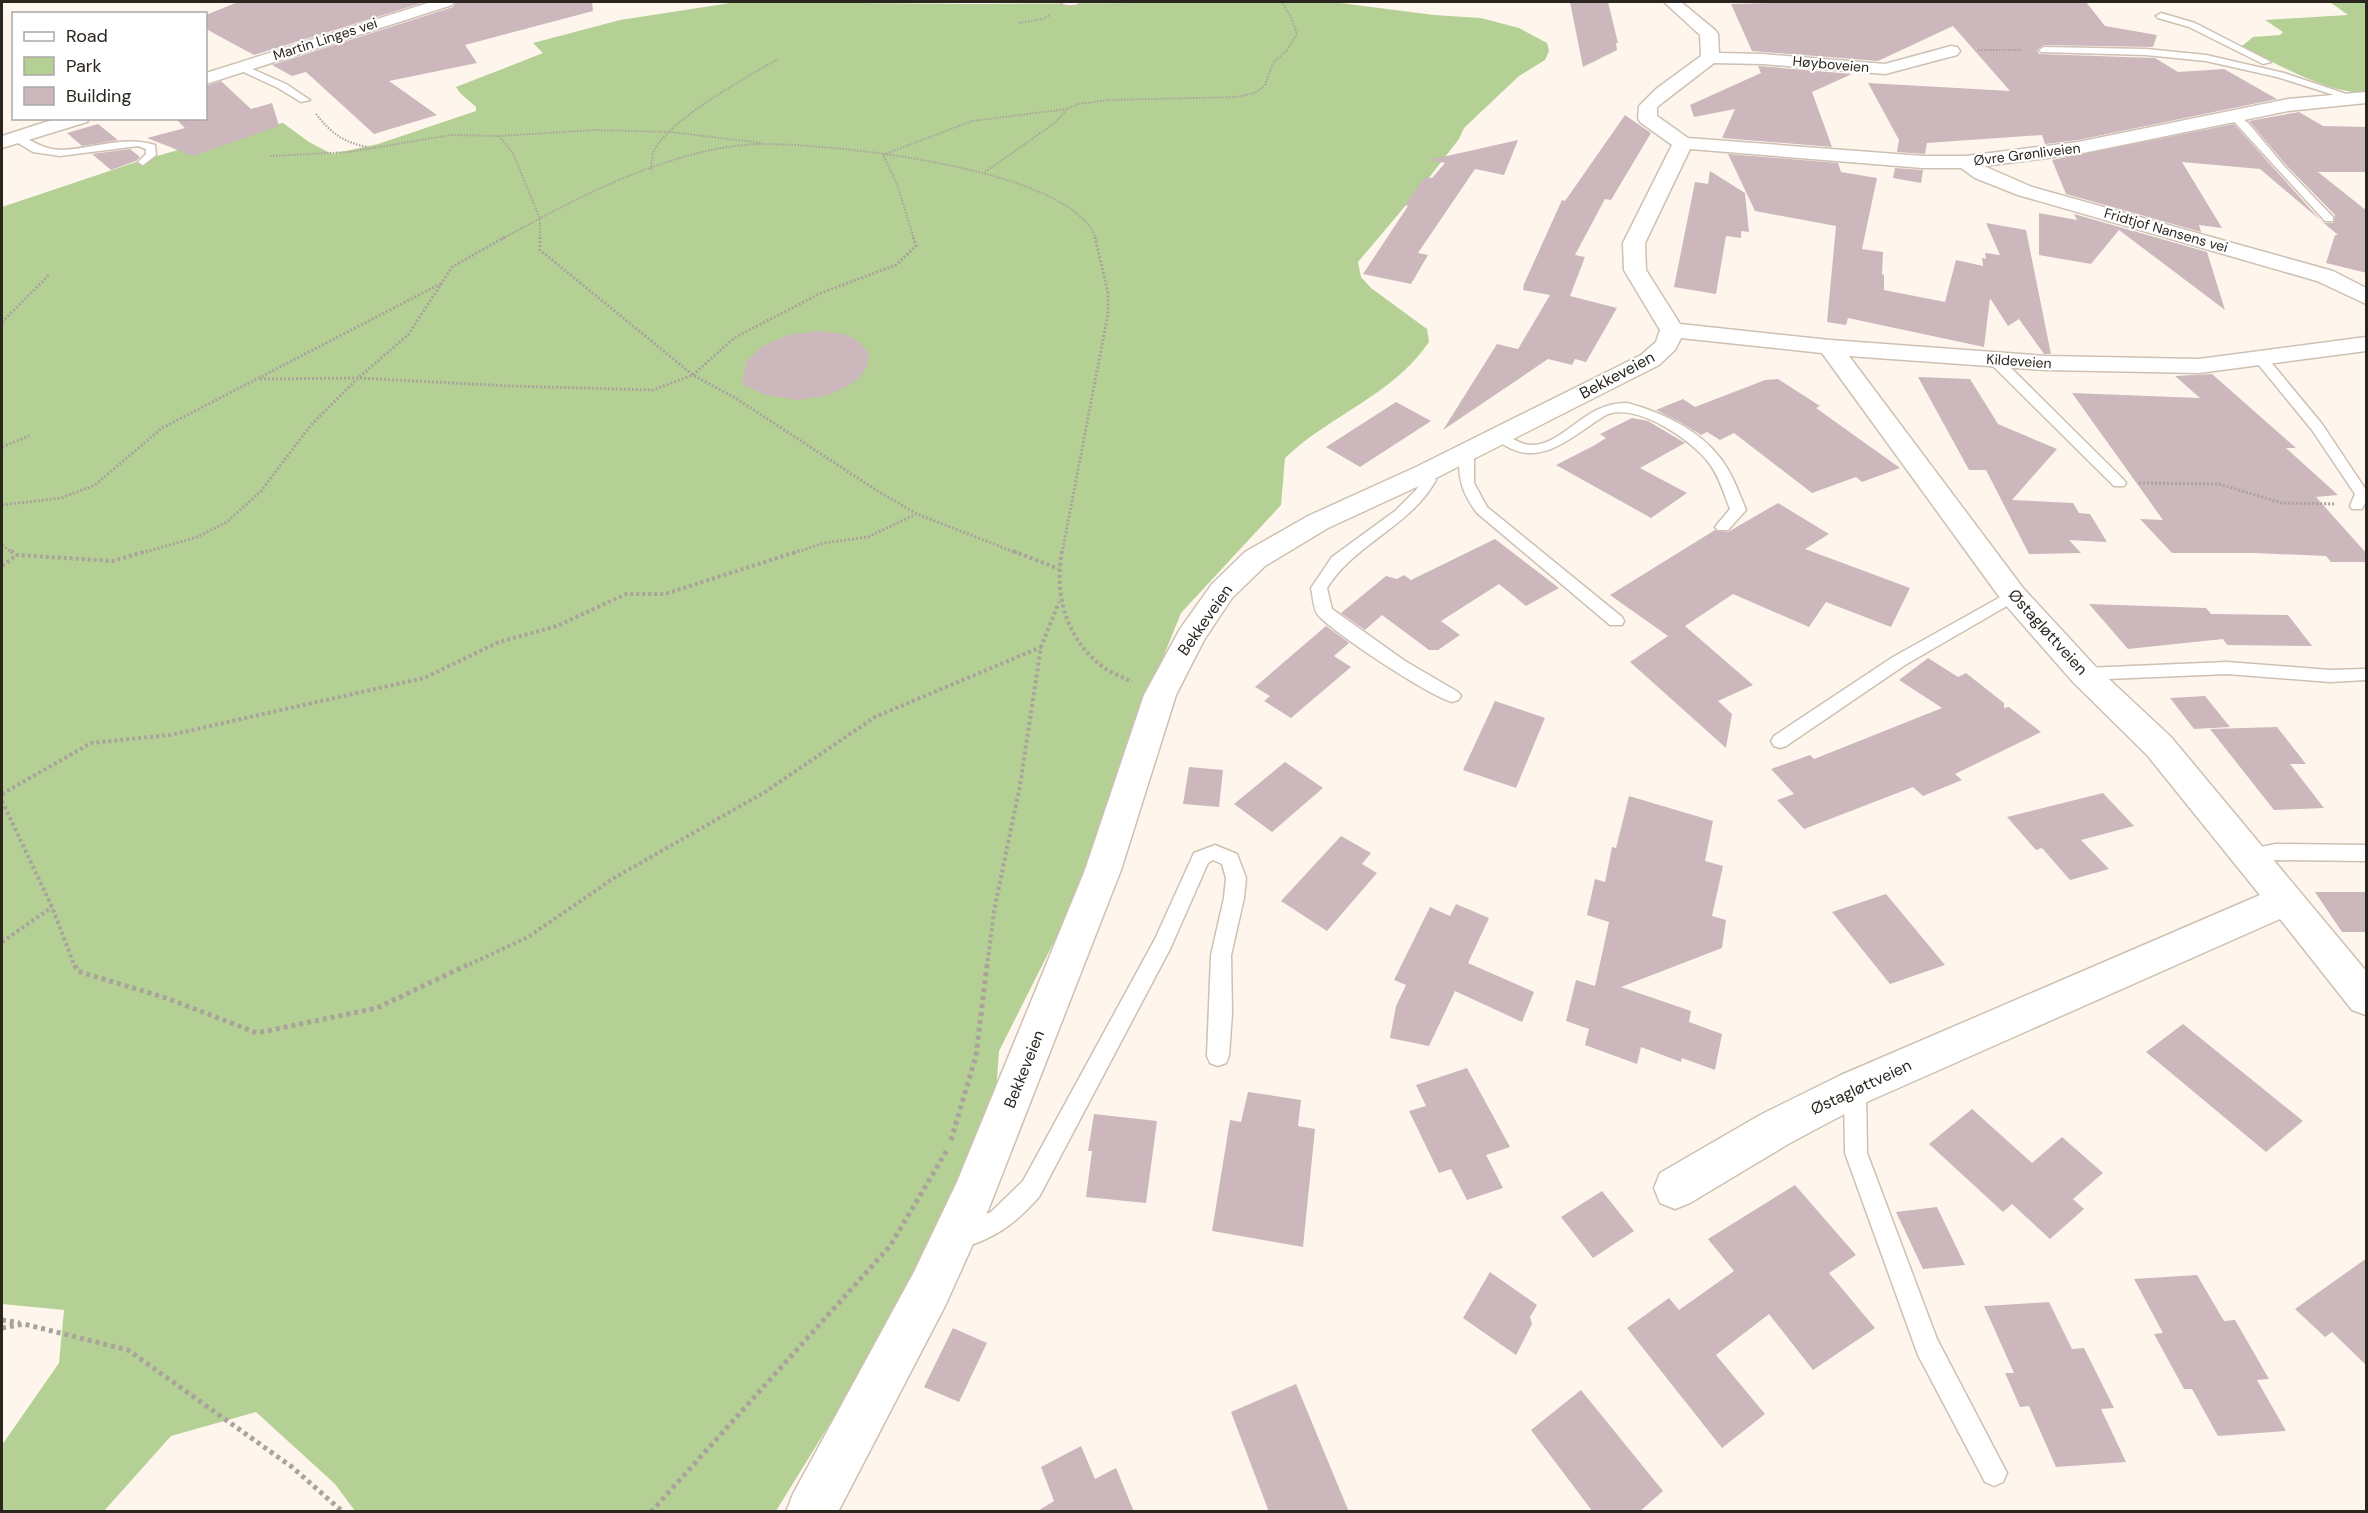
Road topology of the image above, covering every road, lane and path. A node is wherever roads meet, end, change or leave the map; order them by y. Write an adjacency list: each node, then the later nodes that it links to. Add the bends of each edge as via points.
1 (446, 2): 11 (street, Martin Linges vei)
2 (1064, 2): 3 (lane)
3 (1077, 2)
4 (1282, 2): 16 (path, via 1297,34 1273,63 1265,85 1255,93 1236,97 1109,100)
5 (1672, 2): 9 (street, via 1709,34)
6 (2161, 16): 13 (lane, via 2192,25)
7 (2044, 50): 8 (path); 13 (lane, via 2204,57)
8 (1951, 51): 9 (street, Høyboveien, via 1885,69)
9 (1710, 58): 22 (street, via 1648,106 1647,117)
10 (778, 59): 19 (path)
11 (240, 67): 12 (street, Martin Linges vei); 15 (lane)
12 (207, 79)
13 (2319, 86): 14 (lane)
14 (2360, 98): 17 (street, Øvre Grønliveien)
15 (305, 100): 24 (path, via 334,136 348,144)
16 (1067, 109): 25 (path, via 972,122); 30 (path, via 1056,122)
17 (2234, 115): 28 (street, Øvre Grønliveien, via 2078,148); 32 (lane)
18 (74, 120): 21 (street)
19 (670, 132): 20 (path, via 594,130); 23 (path); 29 (path, via 654,151)
20 (499, 136): 24 (path, via 438,136); 31 (path, via 513,153)
21 (9, 140): 27 (lane, via 60,153 139,143 151,147)
22 (1683, 143): 28 (street, Øvre Grønliveien); 37 (street, via 1634,243 1635,270)
23 (772, 144): 25 (path); 29 (path, via 712,150)
24 (374, 148): 26 (path, via 317,156)
25 (883, 155): 30 (path); 42 (path, via 897,184 916,246 896,265 821,293 734,338)
26 (270, 156)
27 (143, 162)
28 (1966, 162): 35 (street, Fridtjof Nansens vei, via 1982,174 2025,191 2325,276)
29 (651, 170): 31 (path)
30 (984, 172): 58 (path, via 1069,203 1092,228 1110,301)
31 (540, 219): 34 (path, via 452,267); 42 (path, via 540,250)
32 (2330, 219)
33 (49, 275): 36 (path)
34 (445, 281): 43 (path, via 408,334); 44 (path)
35 (2367, 297)
36 (2, 321)
37 (1672, 330): 39 (street, Kildeveien); 46 (street, Bekkeveien, via 1667,345 1650,360)
38 (2367, 345): 40 (street, Kildeveien)
39 (1830, 347): 41 (street, Kildeveien); 59 (street, Østagløttveien)
40 (2259, 358): 41 (street, Kildeveien, via 2199,366); 52 (lane, via 2317,427 2362,494)
41 (1995, 360): 50 (lane)
42 (693, 375): 43 (path, via 653,390); 53 (path)
43 (358, 378): 44 (path); 56 (path, via 311,425 261,491 227,522 197,537 113,561)
44 (260, 379): 51 (path, via 162,428 95,485 61,498)
45 (29, 436): 47 (path)
46 (1498, 436): 48 (street, Bekkeveien); 54 (lane, via 1519,448 1538,449 1554,445 1577,425 1605,411 1625,407 1649,414 1699,445 1718,466 1738,510)
47 (2, 447)
48 (1467, 452): 49 (street, Bekkeveien); 61 (lane, via 1468,491 1482,510)
49 (1425, 473): 65 (street, Bekkeveien, via 1318,522 1255,559 1222,591 1191,636); 66 (lane, via 1429,480 1424,492 1338,561 1319,588 1324,610 1339,624)
50 (2119, 483): 52 (path, via 2220,484 2282,503)
51 (2, 506)
52 (2357, 506)
53 (916, 514): 58 (path); 68 (path, via 868,537 824,543 665,594 626,594 557,626 499,642 424,678 170,735 91,743)
54 (1723, 527)
55 (2, 545): 56 (path)
56 (17, 555): 57 (path)
57 (2, 566)
58 (1059, 569): 60 (path)
59 (2013, 595): 63 (street, Østagløttveien); 67 (lane, via 1899,661)
60 (1060, 602): 62 (path); 65 (path, via 1076,638 1103,667)
61 (1616, 621)
62 (1041, 647): 73 (path, via 874,717 765,792 614,879 528,937 377,1008 257,1033 166,998 77,971); 85 (path, via 1020,785 994,911 976,1056 949,1147 890,1246)
63 (2084, 674): 64 (lane, via 2227,668); 71 (street, Østagløttveien, via 2159,746)
64 (2364, 675)
65 (1160, 695): 79 (street, Bekkeveien, via 1103,870)
66 (1452, 696)
67 (1780, 741)
68 (2, 794)
69 (2, 801): 73 (path)
70 (2367, 853): 71 (lane, via 2275,852)
71 (2250, 856): 72 (street, Østagløttveien)
72 (2286, 900): 75 (street, Østagløttveien); 77 (street, Østagløttveien)
73 (52, 907): 74 (path)
74 (2, 942)
75 (2367, 998)
76 (1218, 1056): 79 (lane, via 1221,955 1236,878 1230,859 1208,852 1201,858 1163,944 1031,1189 1004,1219)
77 (1855, 1088): 78 (street, Østagløttveien, via 1775,1129); 83 (lane, via 1856,1153 1927,1346)
78 (1675, 1188)
79 (953, 1240): 86 (street, Bekkeveien)
80 (2, 1320): 81 (path)
81 (24, 1324): 82 (path); 84 (path, via 128,1350 292,1467)
82 (2, 1328)
83 (1994, 1473)
84 (343, 1512)
85 (651, 1512)
86 (811, 1512)

